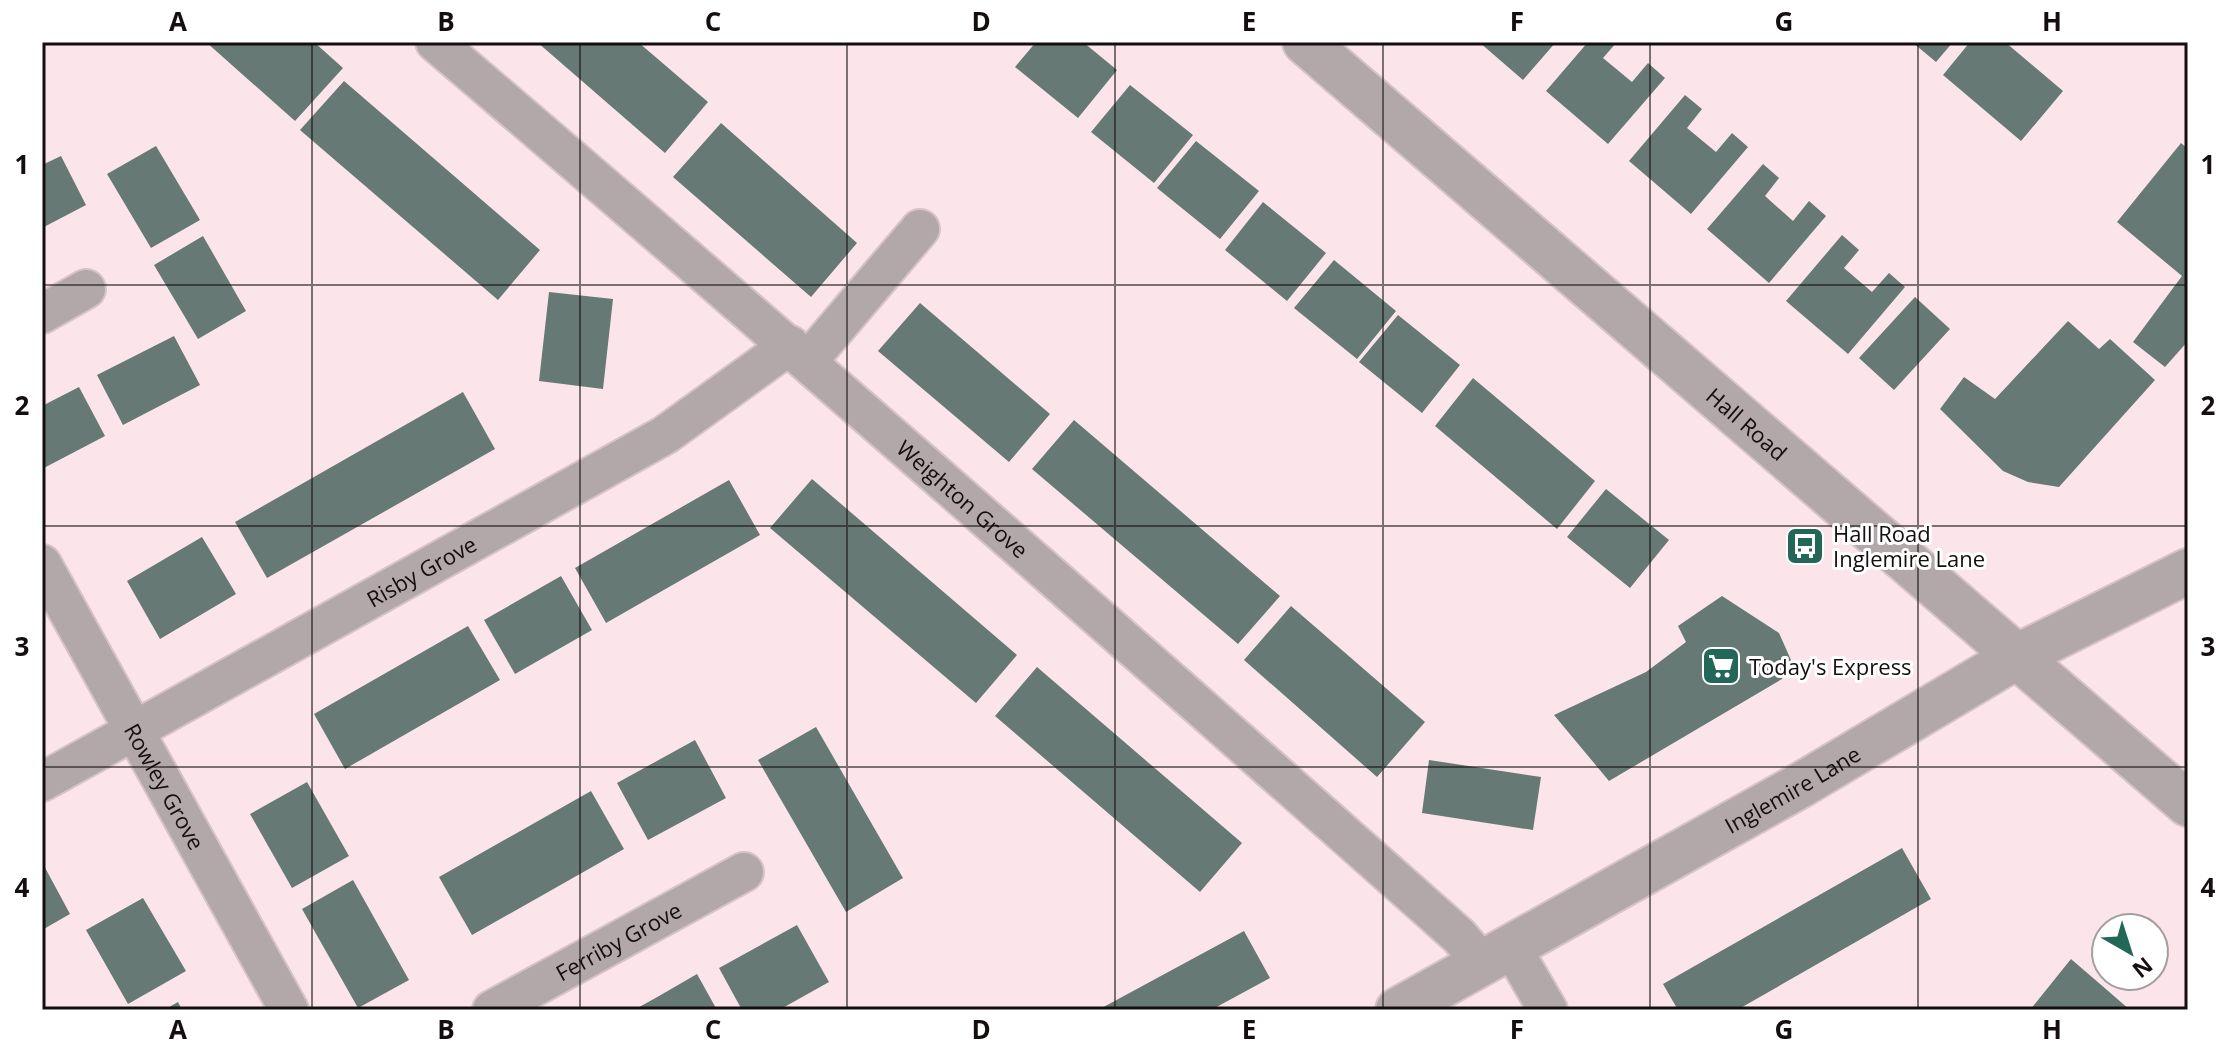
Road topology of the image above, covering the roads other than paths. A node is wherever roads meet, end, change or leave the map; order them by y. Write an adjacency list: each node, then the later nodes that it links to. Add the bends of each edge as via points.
1 (435, 42): 6 (street, Weighton Grove)
2 (1305, 42): 9 (street, Hall Road)
3 (920, 229): 6 (street, Risby Grove)
4 (86, 289): 5 (street)
5 (42, 314)
6 (799, 353): 10 (street, Risby Grove, via 665,435); 14 (street, Weighton Grove, via 1459,936)
7 (42, 564): 10 (street, Rowley Grove)
8 (2188, 571): 9 (street, Inglemire Lane)
9 (2016, 657): 12 (street, Hall Road); 14 (street, Inglemire Lane)
10 (134, 731): 11 (street, Risby Grove); 15 (street, Rowley Grove)
11 (42, 782)
12 (2188, 804)
13 (744, 872): 16 (street, Ferriby Grove)
14 (1498, 956): 17 (street, Inglemire Lane); 18 (street, Weighton Grove)
15 (289, 1010)
16 (492, 1010)
17 (1398, 1010)
18 (1548, 1010)

